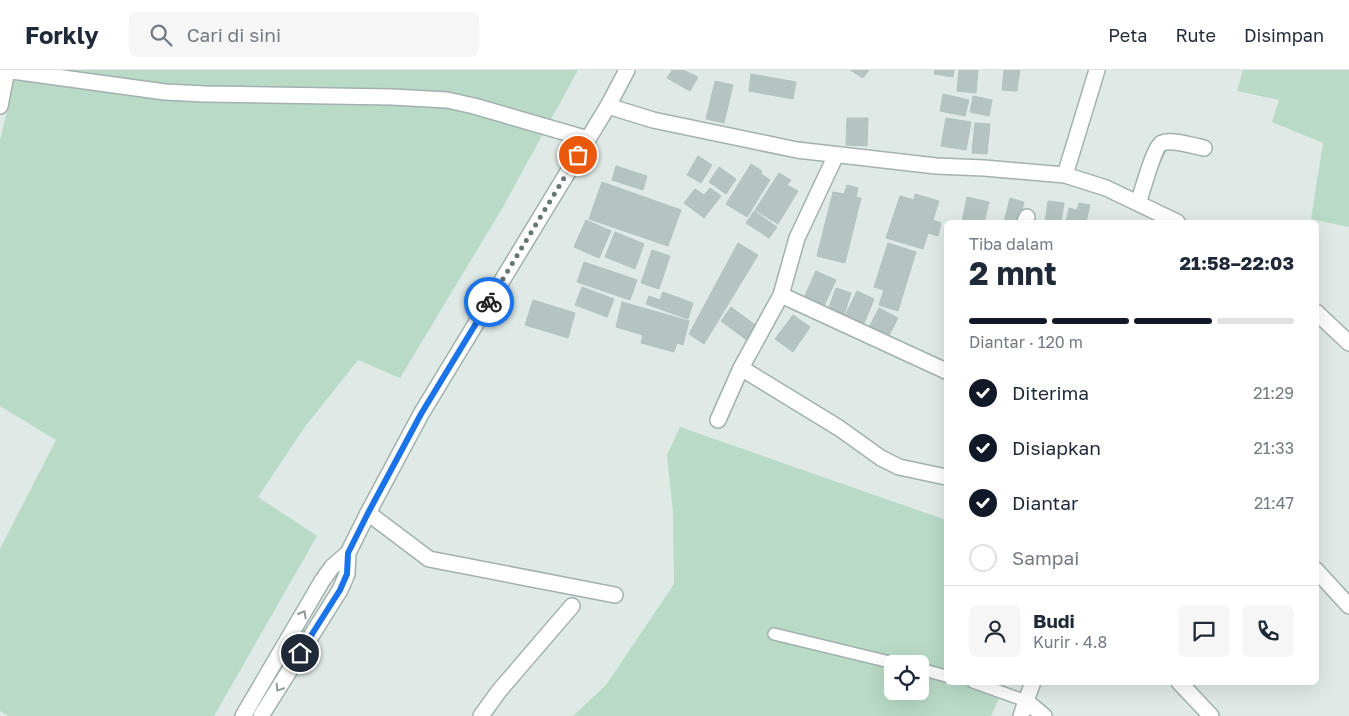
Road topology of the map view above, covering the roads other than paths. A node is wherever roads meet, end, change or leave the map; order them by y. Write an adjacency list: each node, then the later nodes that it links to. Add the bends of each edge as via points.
1 (6, 70): 4 (street); 6 (street, via 165,92 447,100)
2 (627, 70): 5 (street)
3 (1097, 70): 9 (street)
4 (0, 106)
5 (608, 106): 6 (street); 8 (street, via 699,130)
6 (588, 139): 19 (street, via 421,414)
7 (1204, 148): 10 (street, via 1160,143)
8 (836, 155): 9 (street); 12 (street, via 797,238)
9 (1065, 175): 10 (street, via 1106,188)
10 (1138, 203): 11 (street)
11 (1168, 220)
12 (781, 295): 15 (street); 16 (street)
13 (1319, 315): 14 (street)
14 (1349, 343)
15 (742, 368): 17 (street); 18 (street, via 881,458 899,466)
16 (944, 370)
17 (718, 420)
18 (944, 476)
19 (368, 513): 20 (street); 22 (street, via 429,559)
20 (348, 553): 33 (street, one-way to 20, via 322,581); 34 (street, one-way to 34, via 347,574 340,590)
21 (1319, 573): 24 (street)
22 (615, 595)
23 (572, 606): 35 (street)
24 (1349, 606)
25 (774, 634): 26 (lane)
26 (884, 661)
27 (929, 671): 28 (lane)
28 (944, 675)
29 (981, 685): 32 (lane)
30 (1032, 685): 32 (street)
31 (1182, 685): 38 (street)
32 (1026, 701): 36 (street); 37 (street)
33 (243, 716)
34 (261, 716)
35 (481, 716)
36 (1021, 716)
37 (1044, 716)
38 (1211, 716)

